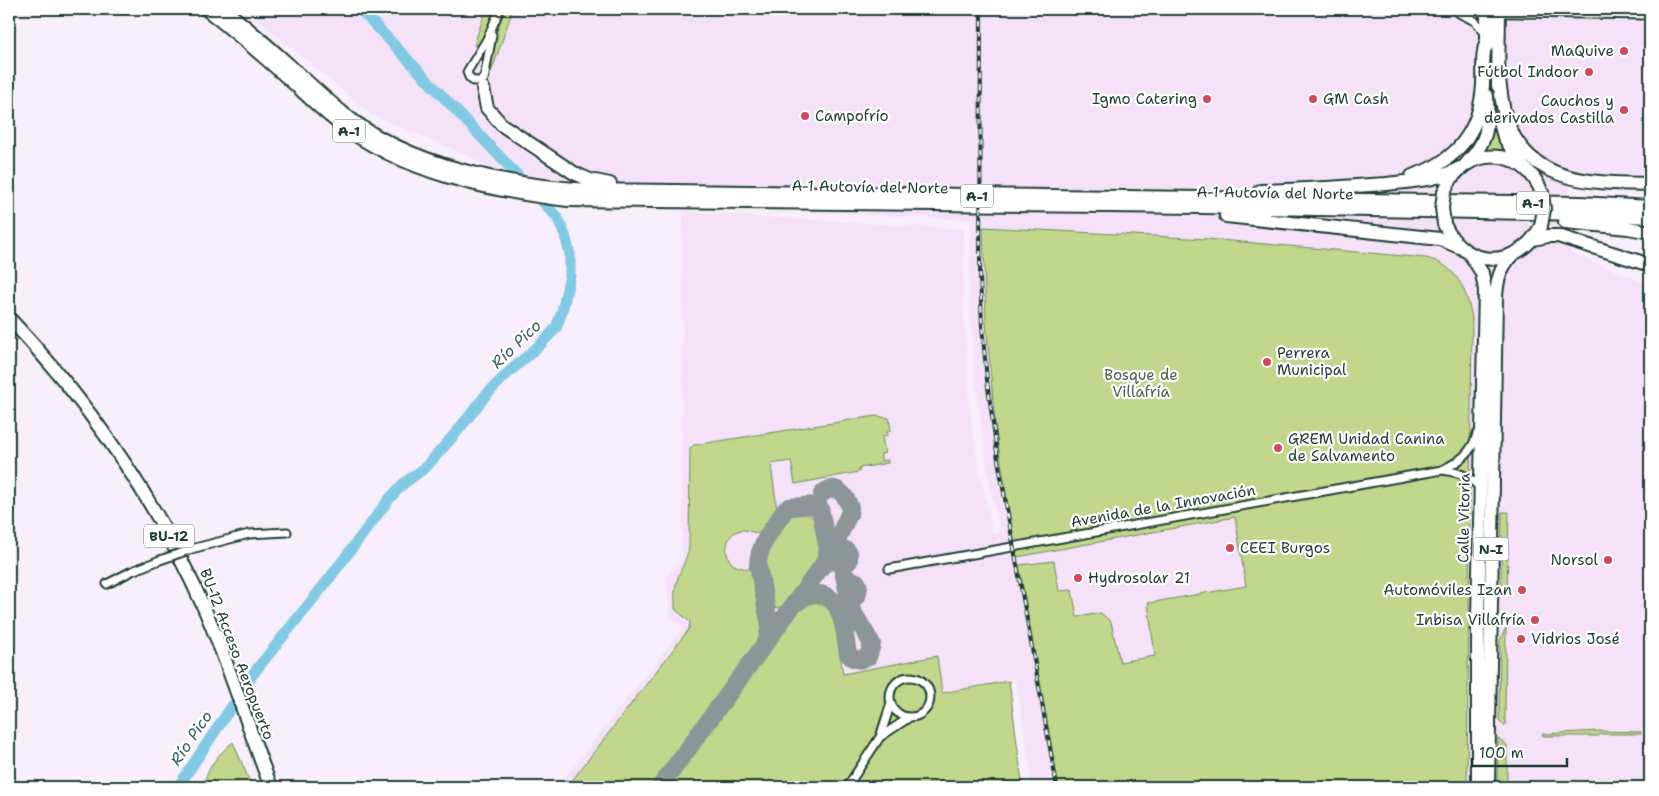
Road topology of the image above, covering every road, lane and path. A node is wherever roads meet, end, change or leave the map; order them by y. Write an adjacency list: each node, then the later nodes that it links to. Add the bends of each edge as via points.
1 (206, 9): 17 (highway, A-1 Autovía del Norte / A-1, via 338,123 372,145 457,179 525,195 568,200)
2 (223, 9): 15 (highway, A-1 Autovía del Norte / A-1, via 368,131 425,157 472,173 538,186 596,190)
3 (500, 9): 7 (street)
4 (1458, 10): 5 (street); 8 (street, via 1475,21)
5 (1493, 10): 6 (street); 8 (highway); 9 (highway)
6 (1650, 15)
7 (494, 25): 10 (street); 10 (street, via 467,72 473,82)
8 (1487, 38): 11 (highway, via 1488,126 1479,150); 14 (highway, via 1483,52 1482,94 1476,119 1468,137 1451,156 1427,171 1407,178)
9 (1499, 79): 12 (highway, via 1499,120 1508,145); 13 (highway, via 1508,125 1521,148 1538,163 1566,177)
10 (484, 82): 15 (highway, via 487,108 502,125 583,177 614,185 737,188)
11 (1463, 166): 12 (highway, via 1477,159 1497,156 1513,160); 14 (highway, via 1432,179); 23 (highway, N-I, bridge, via 1450,180 1442,208 1444,224)
12 (1526, 169): 13 (highway, via 1548,180 1564,183); 22 (highway, N-I, bridge, via 1538,183 1544,209 1541,226)
13 (1644, 184)
14 (1326, 189): 16 (highway, via 1109,193)
15 (763, 192): 16 (highway, A-1 Autovía del Norte / A-1)
16 (1098, 197): 18 (highway, A-1 Autovía del Norte / A-1, via 1580,203)
17 (1111, 207): 19 (highway, A-1 Autovía del Norte / A-1); 23 (highway, A-1, via 1440,239)
18 (1650, 207)
19 (1465, 213): 20 (highway, A-1 Autovía del Norte / A-1); 21 (highway)
20 (1650, 217)
21 (1650, 232)
22 (1533, 240): 25 (highway, N-I); 26 (highway, via 1558,236)
23 (1459, 247): 24 (highway, N-I)
24 (1470, 254): 25 (highway, N-I, via 1489,259); 39 (highway, Calle Vitoria / N-I, via 1482,273 1485,290 1478,608)
25 (1512, 255): 40 (highway, Calle Vitoria / N-I, via 1499,275 1496,297)
26 (1650, 265)
27 (9, 318): 37 (highway, BU-12 Acceso Aeropuerto / BU-12, via 88,410 128,466 167,532 213,630)
28 (1477, 434): 29 (street, Avenida de la Innovación, via 1466,455)
29 (1442, 470): 30 (street, Avenida de la Innovación, via 1467,476); 32 (street, Avenida de la Innovación)
30 (1476, 484)
31 (287, 532): 33 (street, bridge, via 249,534 195,548 132,571)
32 (889, 569)
33 (107, 584)
34 (891, 703): 35 (street, via 896,712); 35 (street, via 890,693 897,682 909,676 922,680 930,691 929,704 921,714); 36 (street)
35 (910, 717): 36 (street)
36 (880, 737): 38 (street)
37 (271, 787)
38 (847, 787)
39 (1478, 787)
40 (1488, 787)

